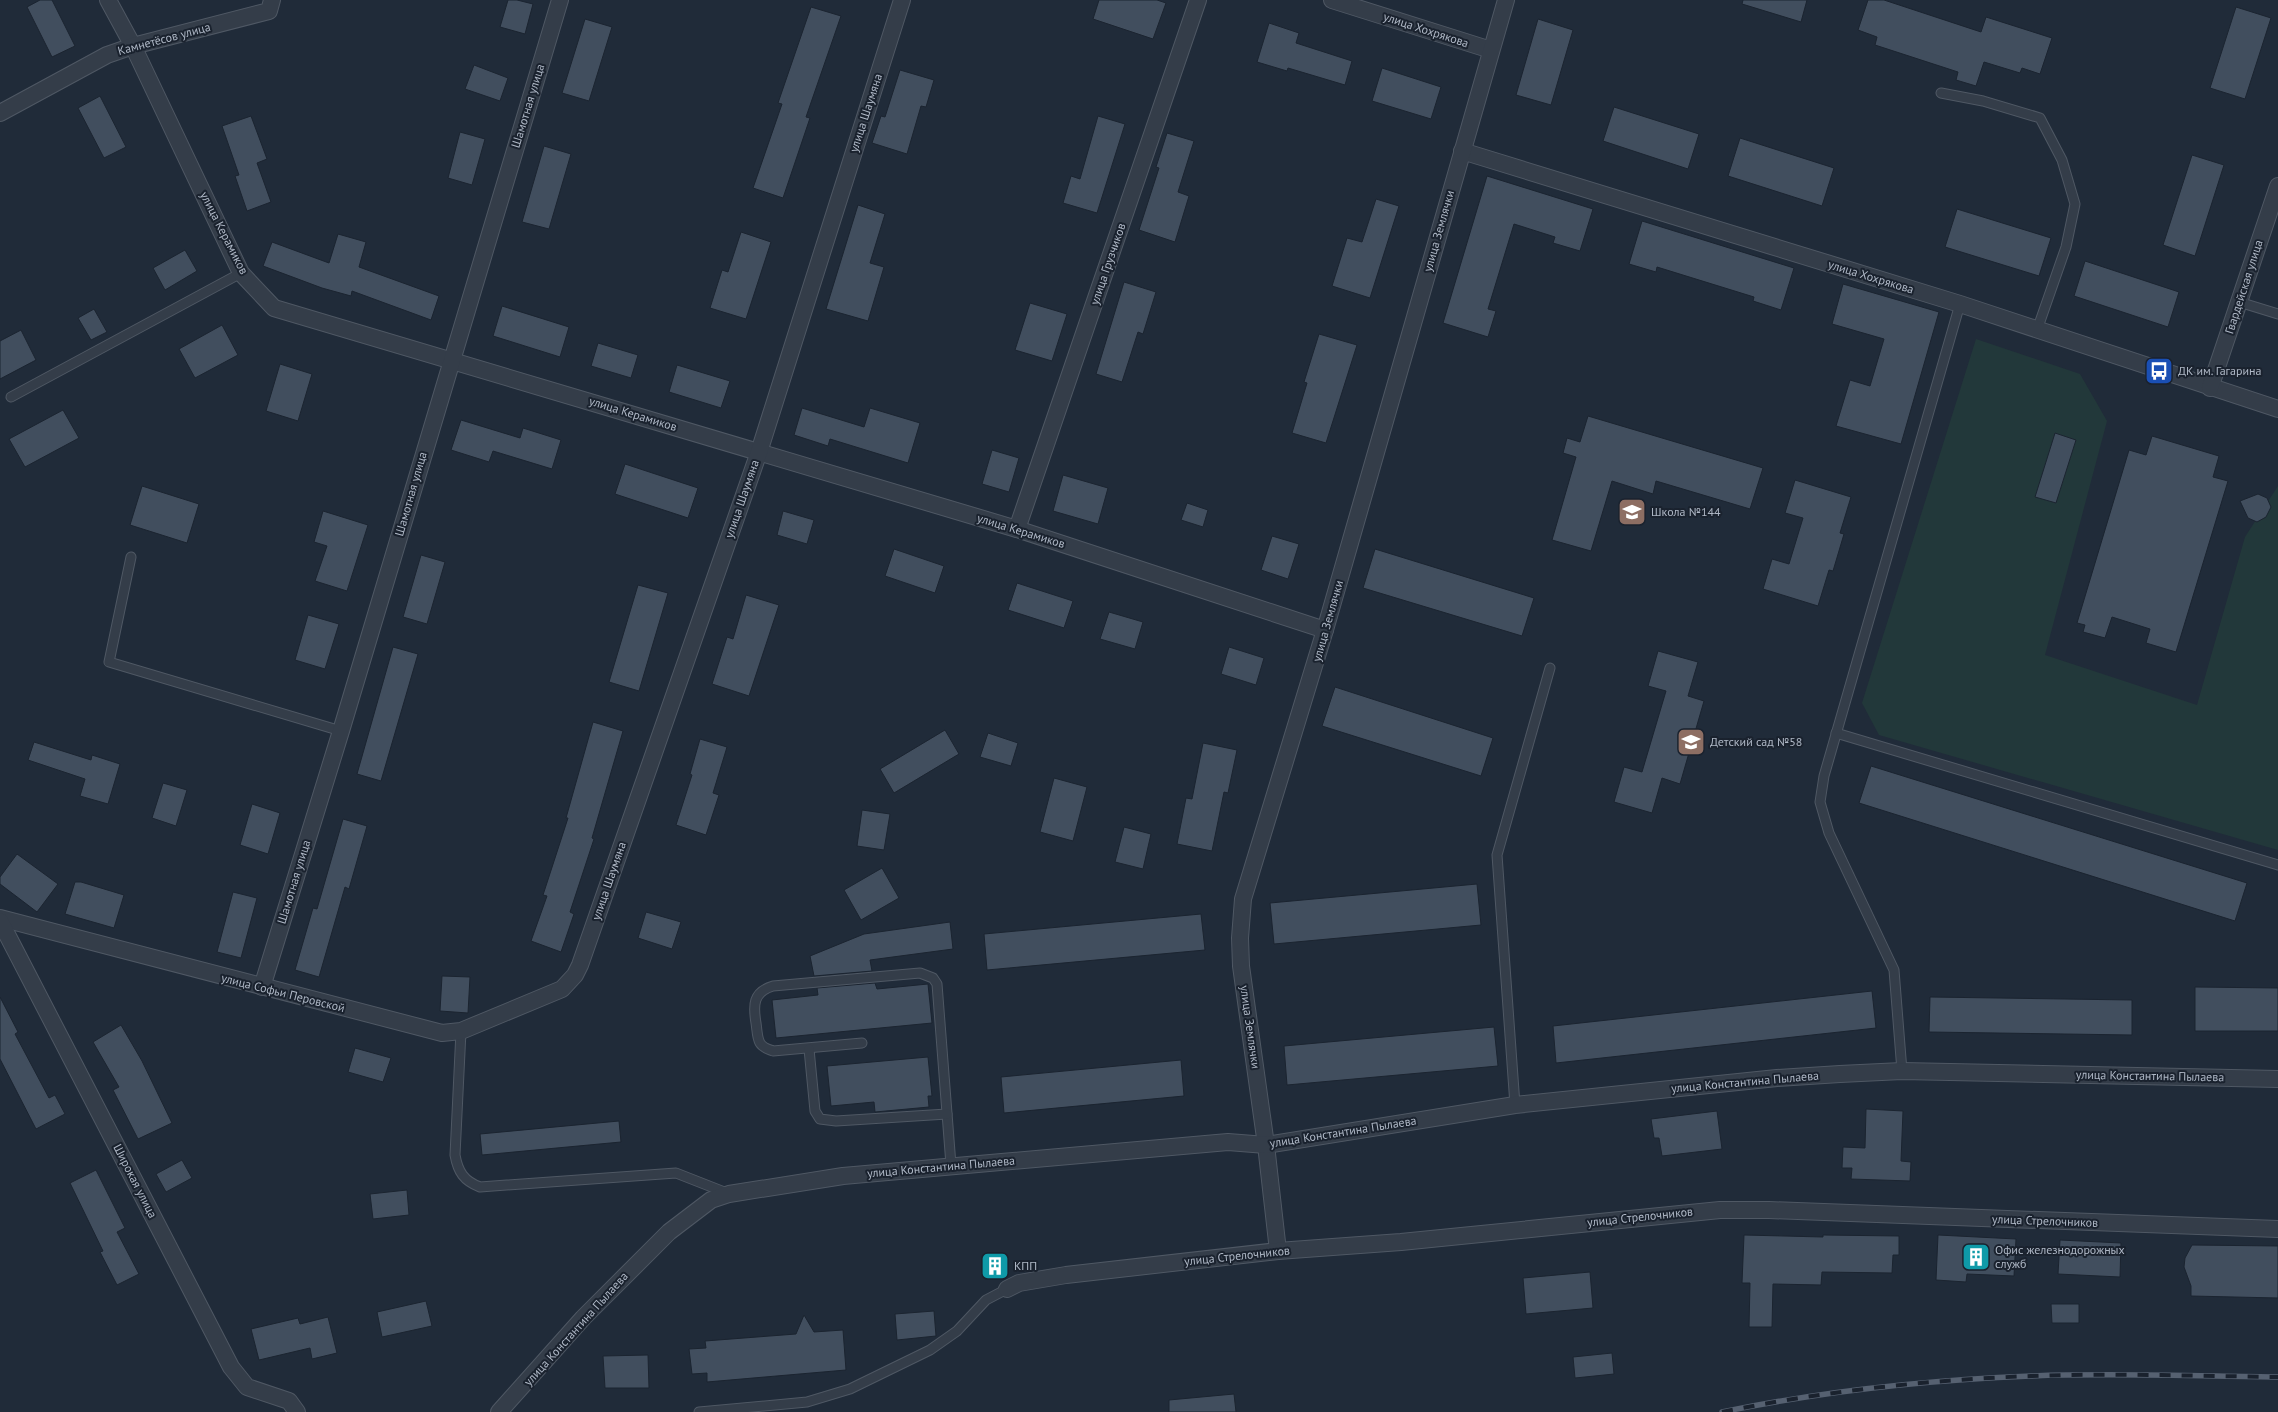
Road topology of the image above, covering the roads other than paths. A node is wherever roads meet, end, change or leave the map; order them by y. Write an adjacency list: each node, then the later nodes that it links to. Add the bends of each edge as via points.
1 (108, 0): 8 (street, улица Керамиков)
2 (272, 0): 8 (street, Камнетёсов улица, via 268,11)
3 (560, 0): 19 (street, Шамотная улица)
4 (902, 0): 23 (street, улица Шаумяна)
5 (1198, 0): 24 (street, улица Грузчиков)
6 (1332, 0): 9 (street, улица Хохрякова)
7 (1506, 0): 9 (street, улица Землячки)
8 (134, 46): 11 (street, Камнетёсов улица, via 107,55); 14 (street, улица Керамиков)
9 (1491, 50): 12 (street, улица Землячки)
10 (1941, 93): 18 (lane, via 1983,101 2040,118 2062,160 2076,204 2066,247)
11 (0, 113)
12 (1462, 151): 16 (street, улица Хохрякова); 26 (street, улица Землячки)
13 (2278, 186): 15 (street, Гвардейская улица)
14 (241, 273): 19 (street, улица Керамиков, via 274,308); 21 (lane)
15 (2239, 302): 17 (lane); 20 (street, Гвардейская улица)
16 (1960, 304): 18 (street, улица Хохрякова); 29 (lane)
17 (2278, 314)
18 (2036, 330): 20 (street, улица Хохрякова)
19 (451, 359): 23 (street, улица Керамиков); 28 (street, Шамотная улица)
20 (2210, 388): 22 (street, улица Хохрякова)
21 (11, 397)
22 (2278, 409)
23 (759, 452): 24 (street, улица Керамиков); 33 (street, улица Шаумяна, via 580,965)
24 (1018, 529): 26 (street, улица Керамиков)
25 (131, 557): 28 (lane, via 110,662)
26 (1325, 630): 41 (street, улица Землячки, via 1243,899 1240,919 1241,966)
27 (1550, 668): 39 (lane, via 1497,855)
28 (341, 731): 32 (street, Шамотная улица)
29 (1836, 733): 30 (lane); 37 (lane, via 1820,802 1828,833 1894,970)
30 (2278, 865)
31 (0, 920): 32 (street, улица Софьи Перовской); 47 (street, Широкая улица, via 231,1367 247,1386 289,1401)
32 (262, 987): 34 (street, улица Софьи Перовской, via 436,1032)
33 (562, 989): 34 (street, улица Софьи Перовской)
34 (461, 1031): 43 (lane, via 454,1155 457,1168 470,1183 480,1186 676,1173)
35 (862, 1043): 36 (lane)
36 (809, 1049): 40 (lane, via 815,1111 820,1119 836,1122); 40 (lane, via 778,1052 761,1044 753,1007 764,988 928,974 937,984)
37 (1902, 1071): 38 (street, улица Константина Пылаева); 39 (street, улица Константина Пылаева, via 1776,1078)
38 (2278, 1079)
39 (1515, 1105): 41 (street, улица Константина Пылаева)
40 (947, 1114): 42 (lane)
41 (1266, 1145): 42 (street, улица Константина Пылаева, via 1228,1142); 45 (street, улица Землячки)
42 (951, 1165): 43 (street, улица Константина Пылаева, via 843,1176)
43 (729, 1194): 48 (street, улица Константина Пылаева, via 711,1200 669,1232 583,1318)
44 (2278, 1229): 45 (street, улица Стрелочников, via 1720,1210)
45 (1278, 1251): 46 (street, улица Стрелочников, via 1049,1277)
46 (1006, 1289): 49 (lane, via 986,1300 957,1331 930,1350 850,1389 807,1402)
47 (297, 1412)
48 (499, 1412)
49 (698, 1412)

